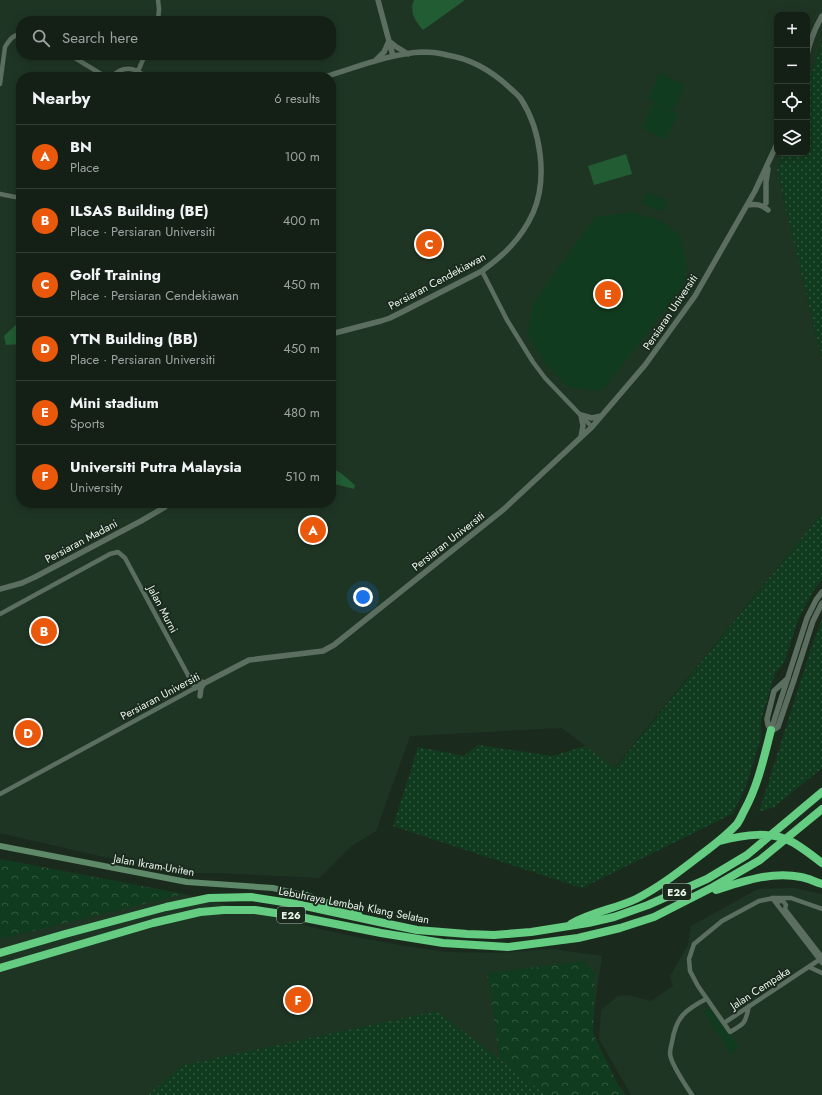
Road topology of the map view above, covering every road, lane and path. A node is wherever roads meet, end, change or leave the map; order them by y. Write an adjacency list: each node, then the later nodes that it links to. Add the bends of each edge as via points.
1 (158, 0): 3 (street)
2 (378, 0): 6 (street)
3 (158, 16)
4 (822, 16): 7 (street)
5 (16, 36): 17 (street, via 5,47)
6 (389, 41): 8 (street); 9 (street); 12 (street, via 384,52)
7 (809, 48)
8 (408, 54): 9 (street, Persiaran Cendekiawan); 25 (street, Persiaran Cendekiawan, via 424,52 448,55 481,66 500,78 520,98 530,118 541,164 536,203 524,229 511,247)
9 (393, 56): 12 (street, Persiaran Cendekiawan)
10 (78, 60): 14 (street)
11 (143, 60): 13 (street)
12 (374, 62): 16 (street, Persiaran Cendekiawan)
13 (138, 71): 15 (street, via 124,69)
14 (98, 72)
15 (117, 72)
16 (336, 73)
17 (0, 84)
18 (774, 151): 19 (street, Persiaran Universiti)
19 (769, 163): 22 (street); 23 (street, Persiaran Universiti)
20 (0, 194): 21 (street)
21 (16, 197)
22 (766, 203)
23 (747, 205): 24 (street, via 758,204); 28 (street, Persiaran Universiti, via 695,296 645,365)
24 (768, 210)
25 (482, 271): 26 (street, Persiaran Cendekiawan, via 396,315); 27 (street, via 507,320 533,362)
26 (336, 333)
27 (581, 415): 28 (street, via 592,418); 29 (street); 30 (street)
28 (601, 416): 29 (street, Persiaran Universiti)
29 (592, 427): 30 (street, Persiaran Universiti)
30 (581, 437): 38 (street, Persiaran Universiti, via 504,510 334,645 323,651 249,660)
31 (163, 508): 32 (street, Persiaran Madani, via 35,577)
32 (0, 589)
33 (822, 592): 37 (street, via 807,618)
34 (822, 603): 41 (street, via 813,621 778,727)
35 (0, 614): 36 (street, Jalan Murni, via 118,552 125,558)
36 (189, 676): 38 (street); 39 (street, Jalan Murni)
37 (788, 677): 41 (street); 41 (street, via 774,691 767,719)
38 (204, 683): 39 (street, Persiaran Universiti); 40 (street)
39 (195, 688): 43 (street, Persiaran Universiti)
40 (200, 696)
41 (771, 730): 45 (highway, via 760,775 748,804 737,823)
42 (822, 792): 54 (highway, Lebuhraya Lembah Klang Selatan / E26, via 747,855 707,879 614,917)
43 (0, 794)
44 (822, 809): 50 (highway, Lebuhraya Lembah Klang Selatan / E26, via 760,860)
45 (718, 842): 47 (highway, via 764,834 780,837 794,843); 54 (highway, via 657,888)
46 (0, 846): 49 (main road, Jalan Ikram-Uniten, via 187,882 273,888)
47 (822, 863)
48 (822, 884): 50 (highway, via 802,877 756,877)
49 (306, 896): 53 (highway)
50 (696, 896): 60 (highway, Lebuhraya Lembah Klang Selatan / E26, via 654,917 620,928 578,938 508,947 444,944 256,910 200,912 153,923)
51 (772, 898): 52 (street, Jalan Cempaka, via 791,898); 58 (street, via 777,904 779,901 786,904 785,908); 62 (street, Jalan Cempaka, via 759,901 722,921 694,944 689,959 690,971)
52 (822, 910)
53 (379, 922): 54 (highway, Lebuhraya Lembah Klang Selatan / E26, via 417,930 494,935); 55 (highway, Lebuhraya Lembah Klang Selatan / E26, via 251,897 209,898)
54 (565, 927)
55 (30, 944): 56 (highway); 57 (highway)
56 (0, 949)
57 (0, 953)
58 (821, 960): 59 (street, Jalan Cempaka)
59 (809, 967): 61 (street); 63 (street, Jalan Cempaka)
60 (0, 968)
61 (822, 973)
62 (706, 999): 64 (street, Jalan Cempaka); 65 (street, via 682,1014 673,1031 670,1051 673,1062)
63 (748, 1006): 64 (street, Jalan Cempaka); 64 (street, via 744,1024 730,1032)
64 (724, 1023)
65 (692, 1095)

